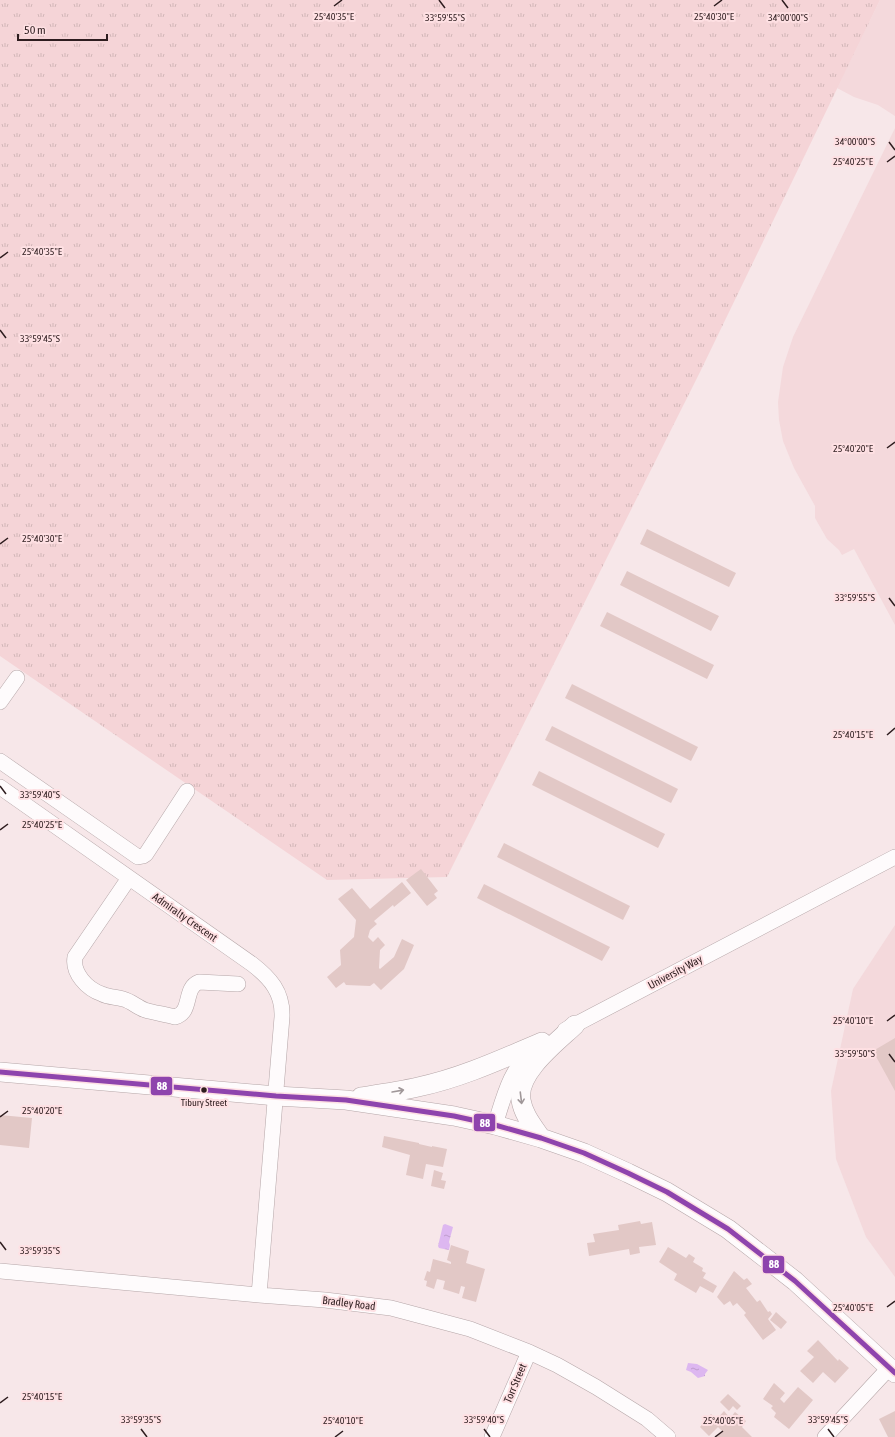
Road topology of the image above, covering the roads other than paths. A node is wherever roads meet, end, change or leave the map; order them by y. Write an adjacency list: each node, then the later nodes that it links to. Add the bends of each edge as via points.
1 (17, 678): 2 (street)
2 (0, 702)
3 (0, 761): 5 (street, via 138,857 146,854)
4 (0, 786): 7 (street, Admiralty Crescent)
5 (187, 791)
6 (895, 857): 9 (street, University Way)
7 (129, 878): 8 (street, via 75,957 76,972 89,986 101,994 122,998 146,1010 175,1017 186,1009 194,984); 12 (street, Admiralty Crescent, via 252,964 275,986 280,995 282,1009)
8 (238, 984)
9 (575, 1025): 10 (street, University Way); 15 (main road, one-way to 15, via 531,1069 522,1083 520,1100 523,1110)
10 (542, 1042): 13 (main road, one-way to 10, via 419,1087 507,1057); 14 (street, University Way, via 528,1054 514,1072 504,1093)
11 (0, 1072): 12 (main road)
12 (276, 1096): 13 (main road); 17 (street)
13 (346, 1100): 14 (main road, via 454,1116)
14 (495, 1125): 15 (main road)
15 (541, 1138): 19 (main road, via 584,1153 628,1173 667,1192 728,1229 795,1281)
16 (0, 1271): 17 (street, Bradley Road)
17 (259, 1295): 18 (street, Bradley Road, via 391,1308 470,1329)
18 (529, 1352): 20 (street, Torr Street); 21 (street, Bradley Road, via 596,1387 647,1419)
19 (892, 1370): 22 (street)
20 (492, 1437)
21 (668, 1437)
22 (825, 1437)

